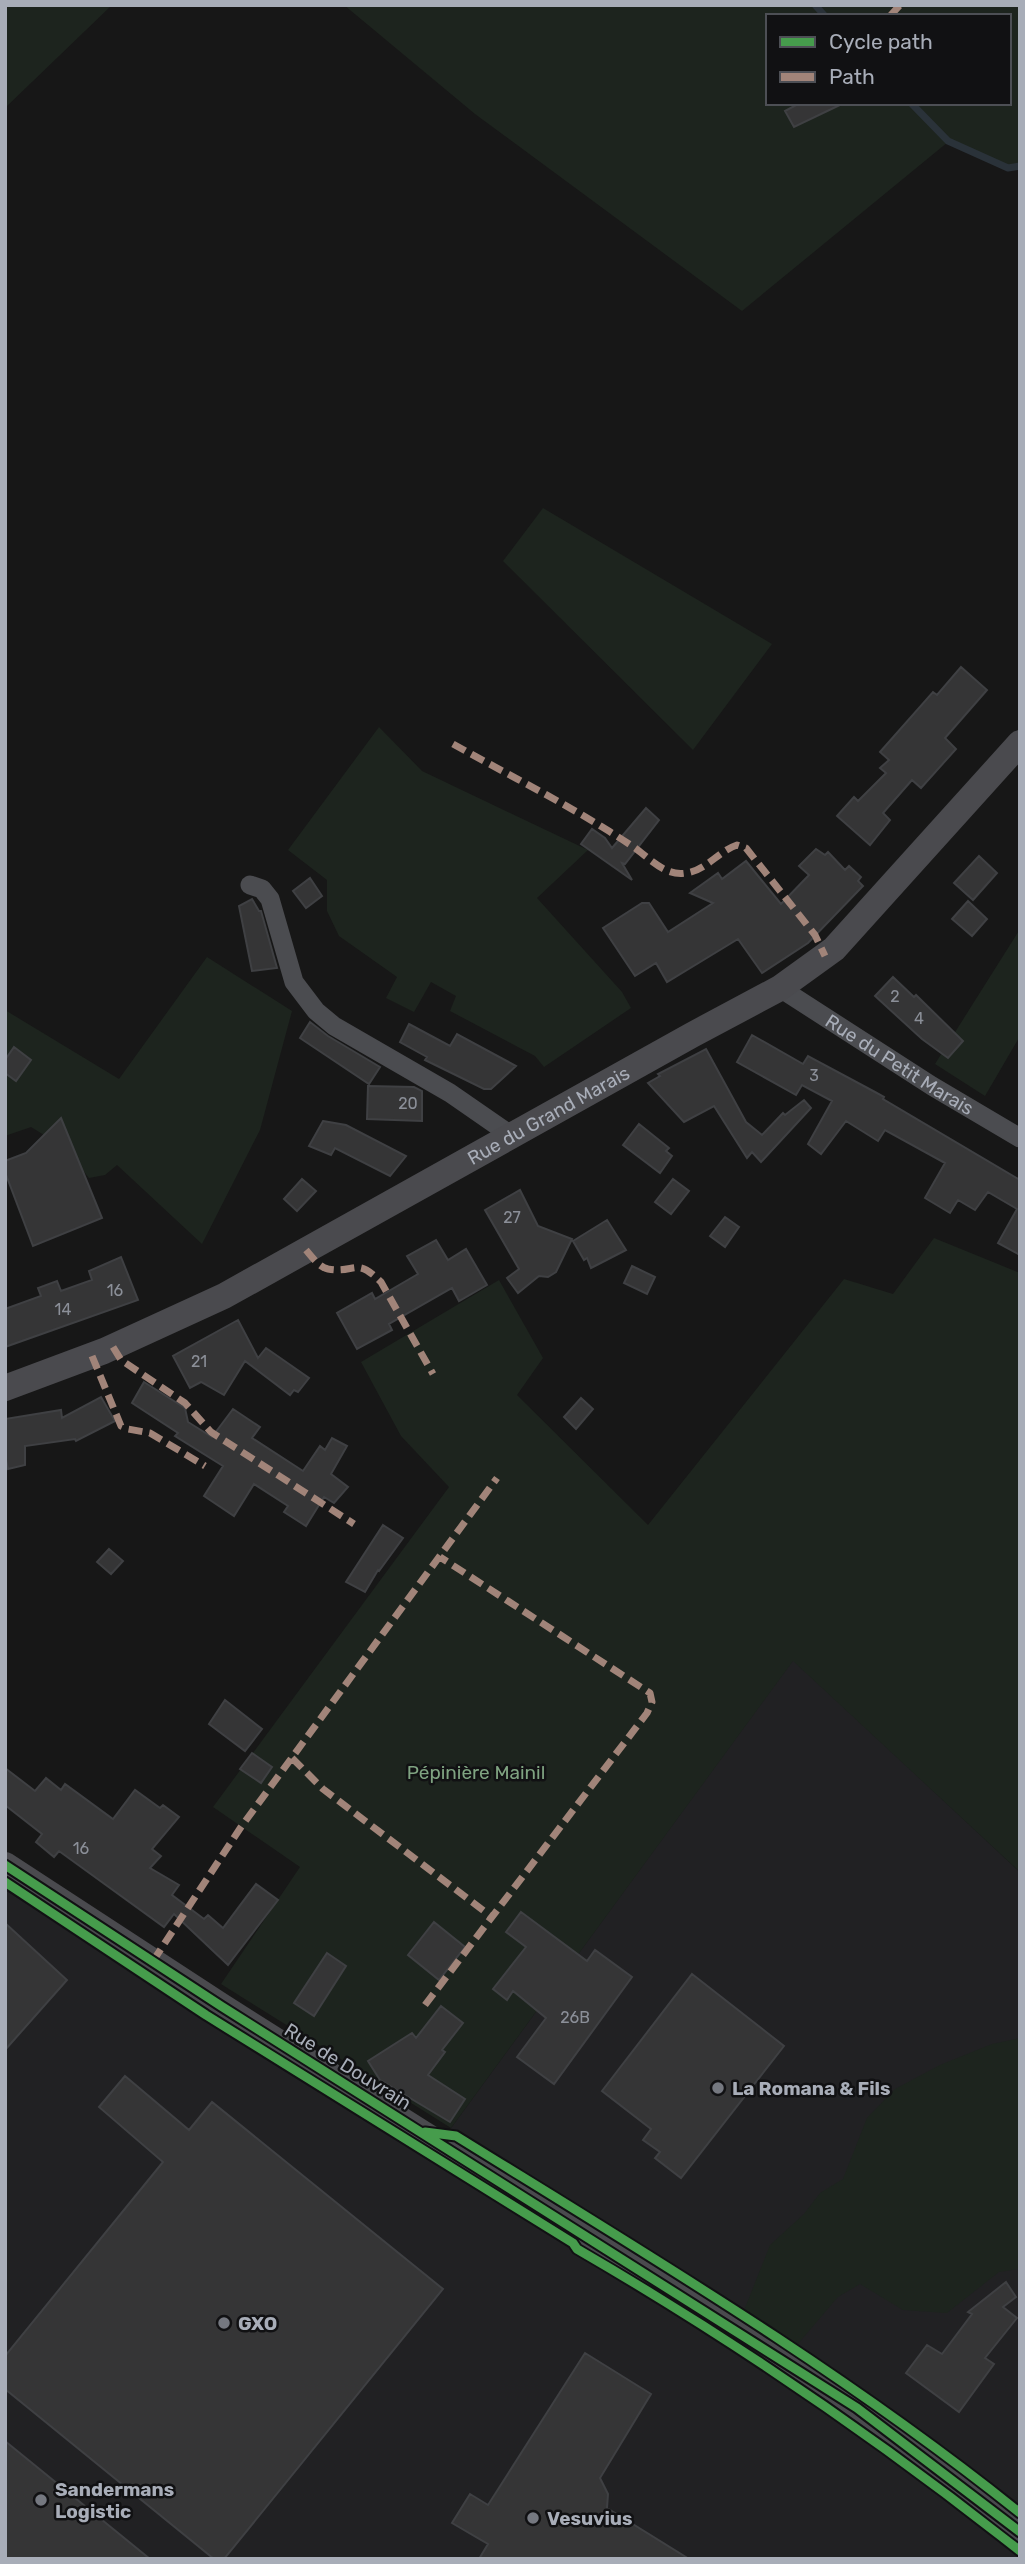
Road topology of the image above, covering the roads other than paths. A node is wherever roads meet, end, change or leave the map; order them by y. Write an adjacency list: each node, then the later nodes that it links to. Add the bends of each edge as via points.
1 (1020, 743): 3 (street, Rue du Grand Marais, via 834,948)
2 (250, 884): 4 (street, via 270,899 294,982 316,1011)
3 (780, 988): 4 (street, Rue du Grand Marais); 5 (street, Rue du Petit Marais)
4 (512, 1136): 6 (street, Rue du Grand Marais, via 224,1296 104,1351)
5 (1020, 1138)
6 (5, 1388)
7 (5, 1865): 8 (street, Rue de Douvrain, via 857,2408)
8 (1020, 2532)

